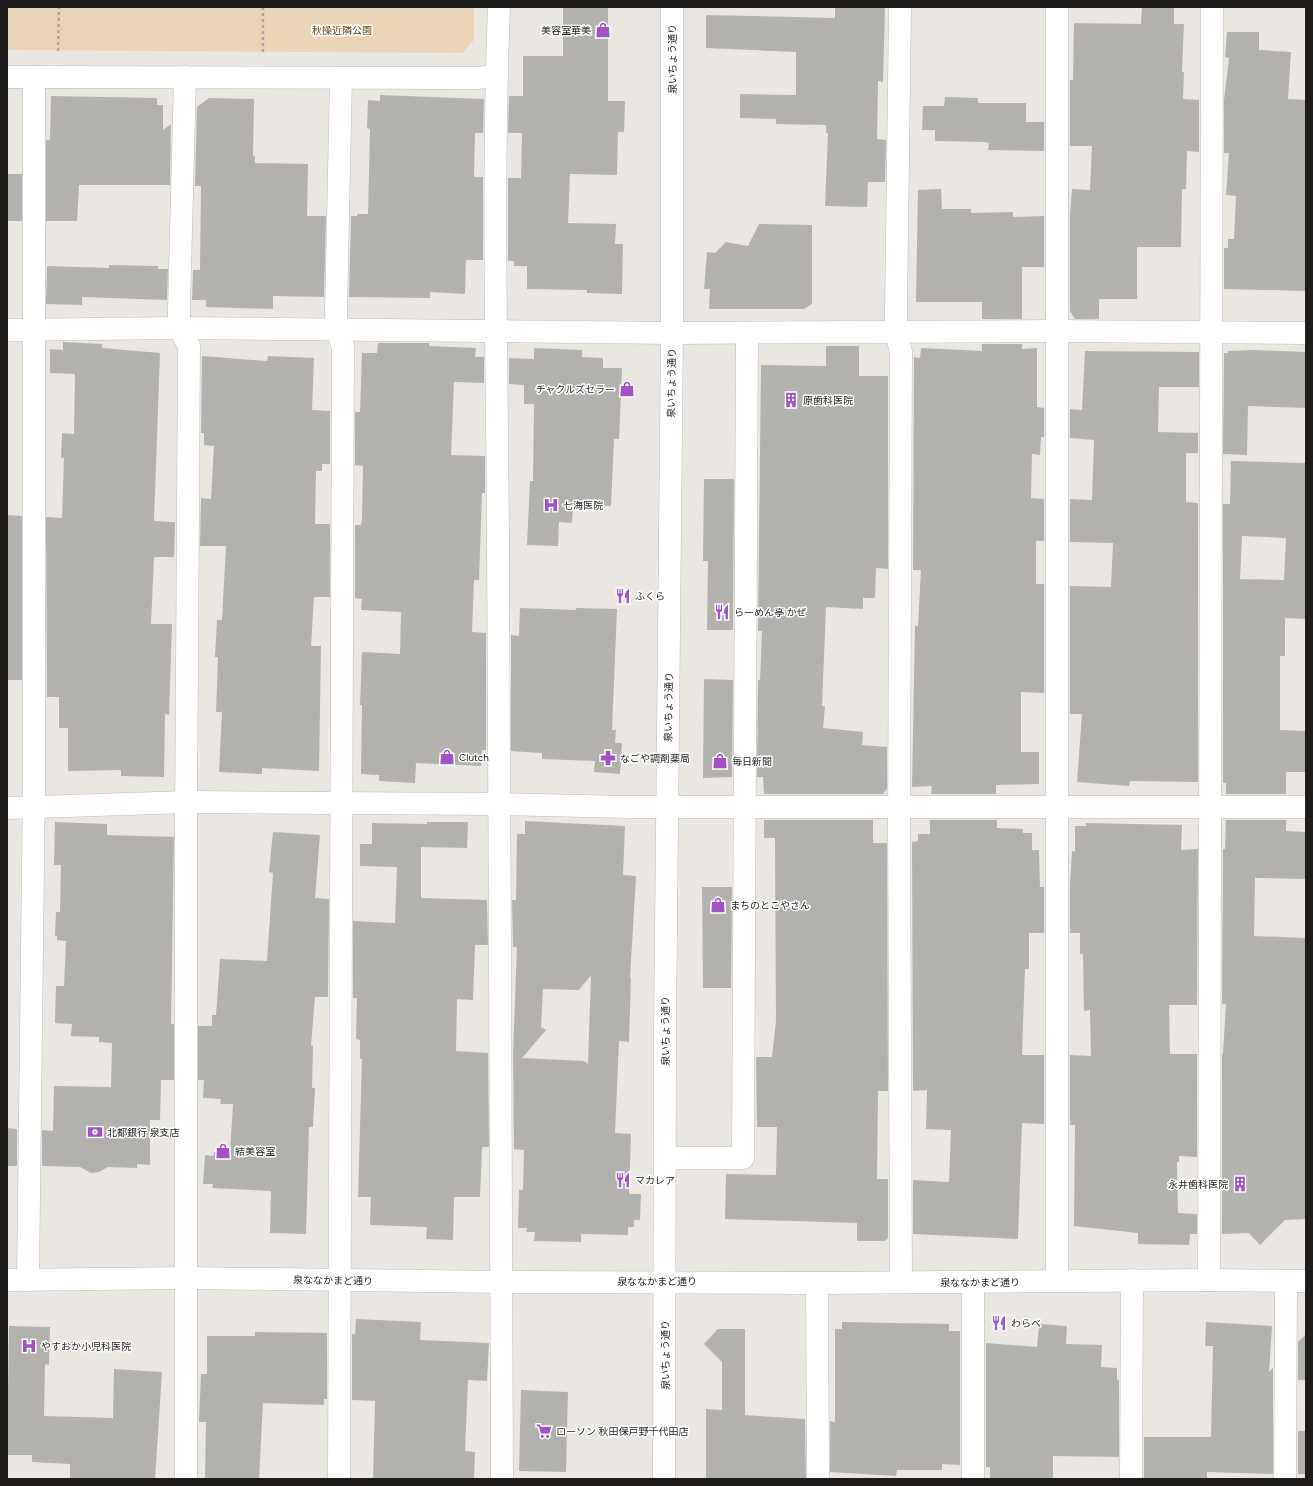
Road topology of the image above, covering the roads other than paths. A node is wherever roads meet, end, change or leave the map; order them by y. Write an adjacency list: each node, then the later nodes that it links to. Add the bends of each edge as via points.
1 (499, 7): 6 (street)
2 (672, 7): 19 (street, 泉いちょう通り)
3 (900, 7): 16 (street)
4 (1057, 7): 17 (street)
5 (1212, 7): 21 (street)
6 (496, 76): 10 (street); 15 (street)
7 (7, 77): 8 (street)
8 (34, 77): 9 (street); 13 (street)
9 (185, 77): 10 (street); 11 (street)
10 (340, 78): 14 (street)
11 (179, 328): 13 (street); 14 (street); 22 (street, via 188,346)
12 (7, 330): 13 (street)
13 (33, 330): 31 (street)
14 (337, 330): 15 (street); 23 (street, via 343,347)
15 (496, 331): 19 (street); 24 (street)
16 (896, 332): 17 (street); 20 (street); 25 (street, via 901,352)
17 (1058, 332): 21 (street); 27 (street)
18 (1306, 333): 21 (street)
19 (672, 334): 20 (street); 32 (street, 泉いちょう通り)
20 (747, 334): 26 (street)
21 (1210, 334): 28 (street)
22 (187, 802): 23 (street); 31 (street); 34 (street)
23 (343, 804): 24 (street); 36 (street)
24 (498, 804): 32 (street); 42 (street)
25 (899, 806): 26 (street); 27 (street); 43 (street)
26 (744, 807): 32 (street); 33 (street, via 743,1158)
27 (1055, 807): 28 (street); 40 (street)
28 (1209, 807): 29 (street); 38 (street)
29 (1306, 807)
30 (7, 808): 31 (street)
31 (33, 808): 35 (street)
32 (667, 808): 33 (street, 泉いちょう通り)
33 (666, 1158): 39 (street, 泉いちょう通り)
34 (187, 1278): 35 (street, 泉ななかまど通り); 36 (street, 泉ななかまど通り); 46 (street)
35 (17, 1280)
36 (340, 1280): 42 (street, 泉ななかまど通り); 47 (street)
37 (1132, 1280): 38 (street, 泉ななかまど通り); 40 (street, 泉ななかまど通り); 52 (street)
38 (1209, 1280): 41 (street, 泉ななかまど通り)
39 (665, 1281): 42 (street, 泉ななかまど通り); 45 (street, 泉ななかまど通り); 49 (street, 泉いちょう通り)
40 (1057, 1281): 44 (street, 泉ななかまど通り)
41 (1296, 1281): 53 (street)
42 (502, 1282): 48 (street)
43 (901, 1282): 44 (street, 泉ななかまど通り); 45 (street, 泉ななかまど通り)
44 (973, 1282): 51 (street)
45 (817, 1283): 50 (street)
46 (186, 1479)
47 (339, 1479)
48 (502, 1479)
49 (664, 1479)
50 (818, 1479)
51 (974, 1479)
52 (1131, 1479)
53 (1285, 1479)

